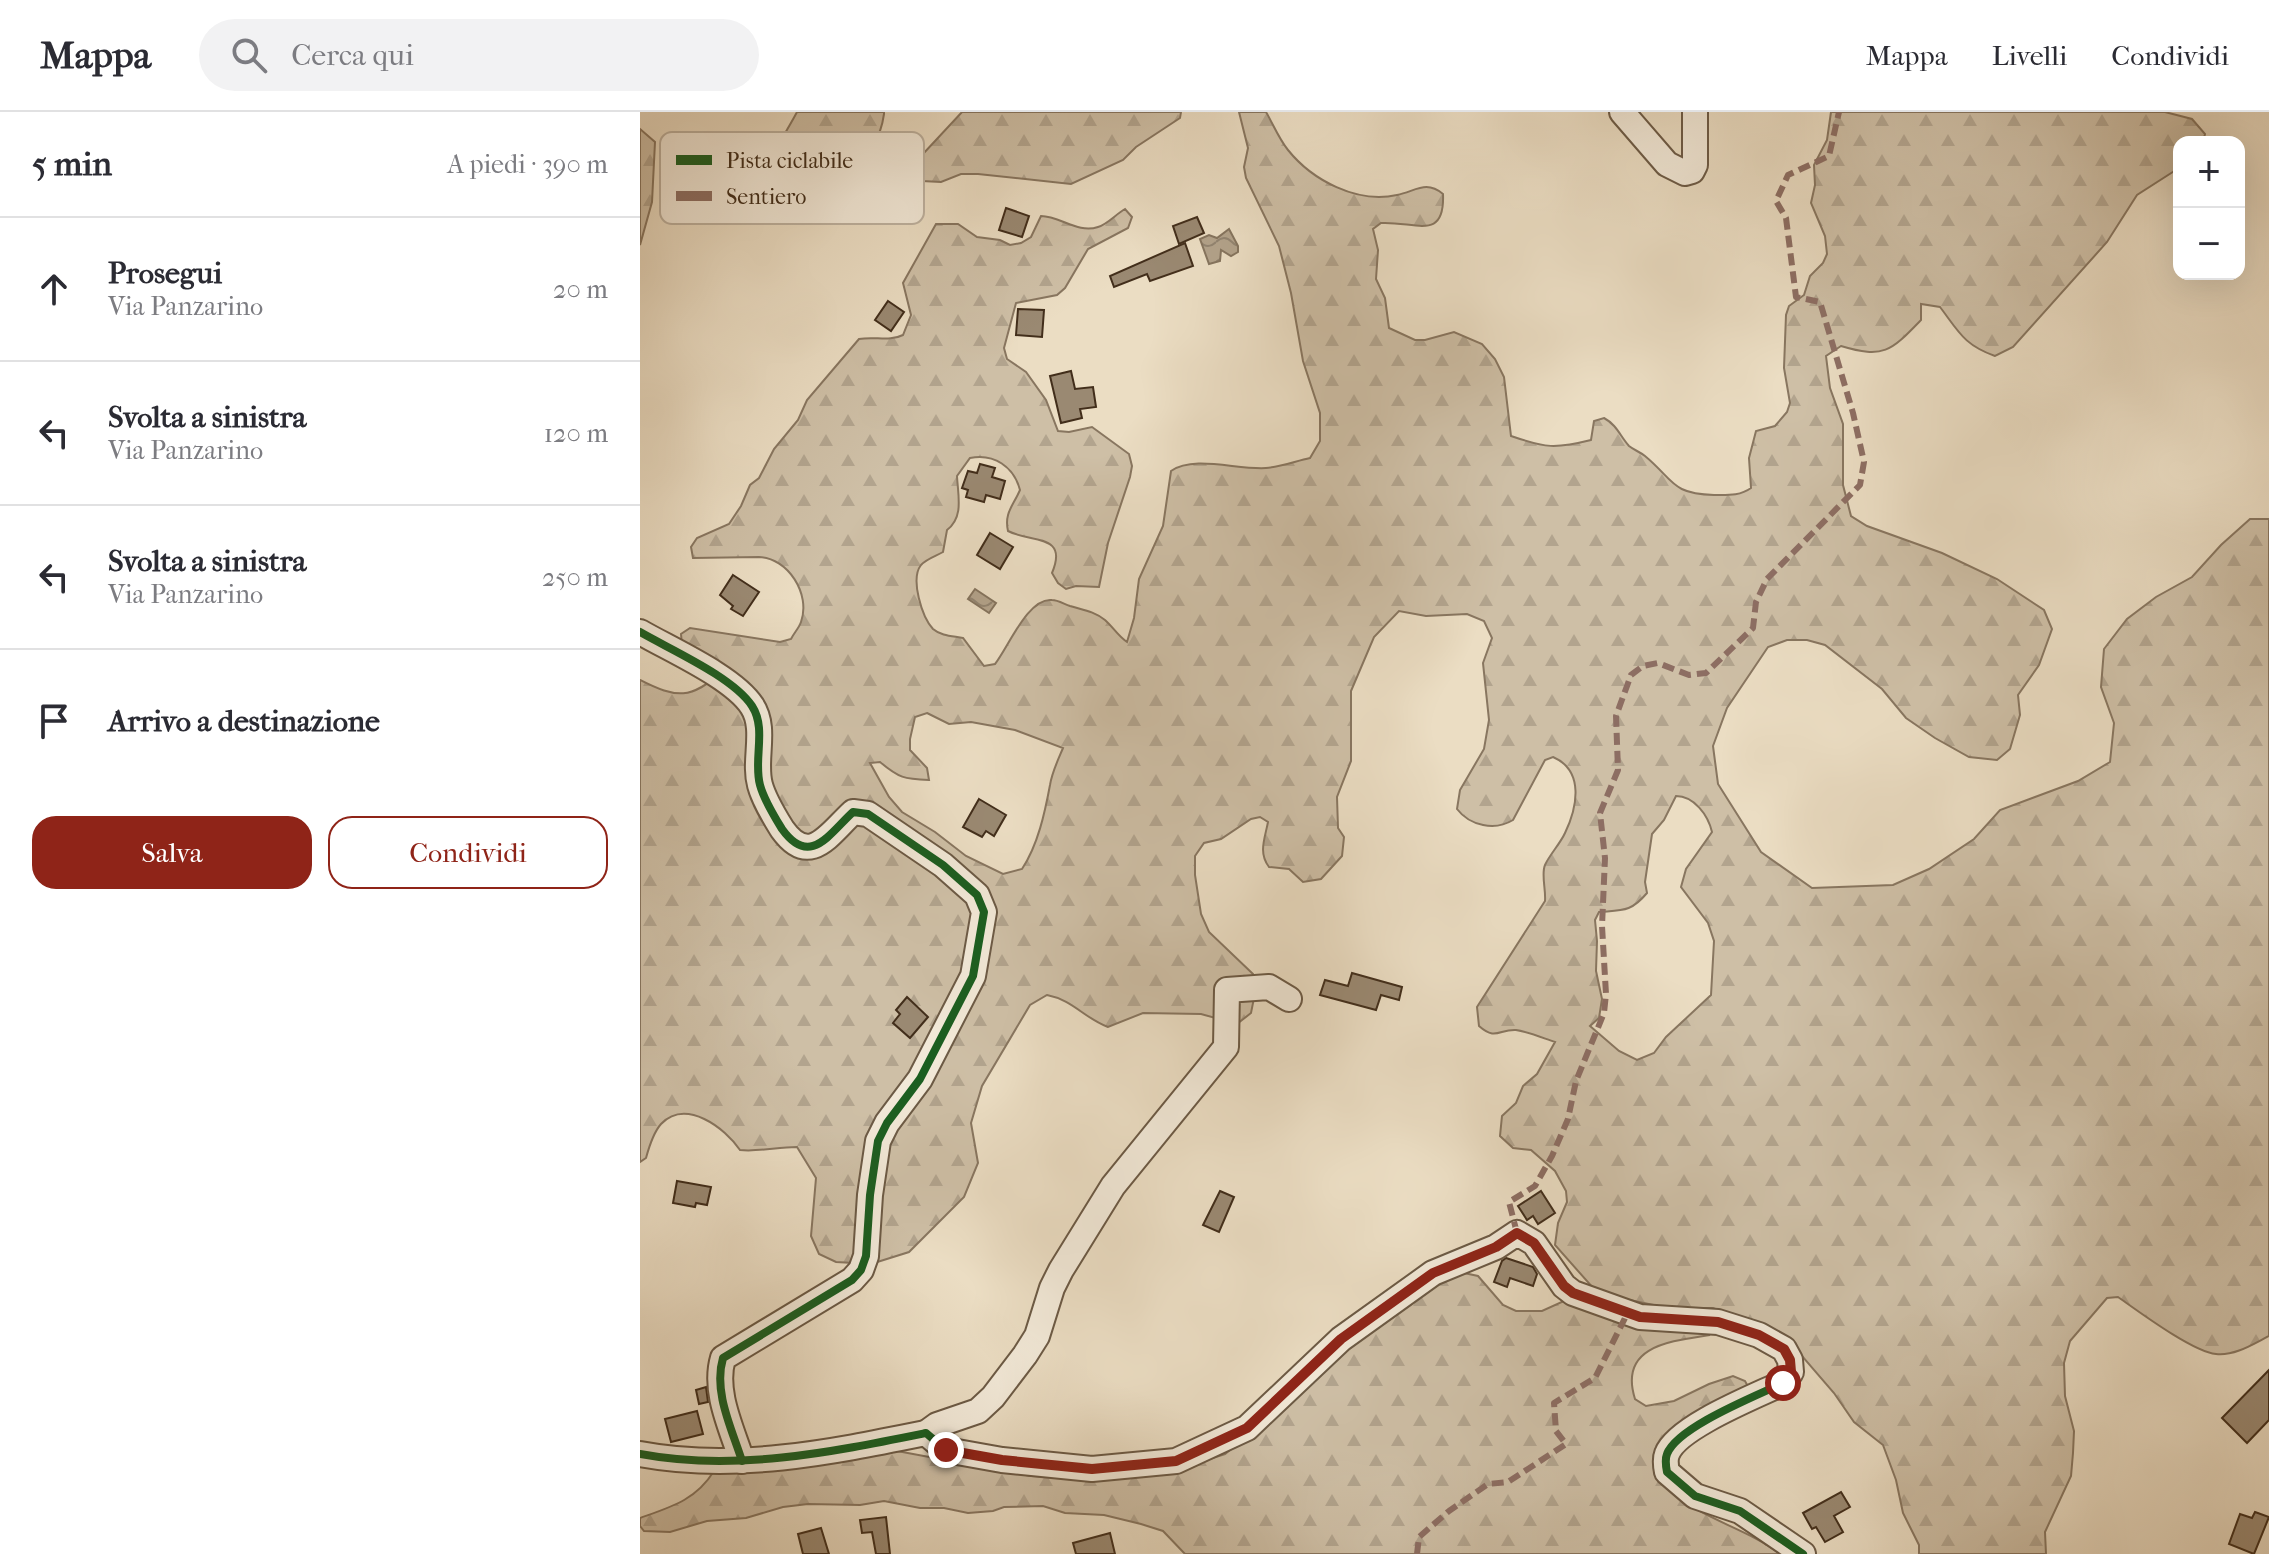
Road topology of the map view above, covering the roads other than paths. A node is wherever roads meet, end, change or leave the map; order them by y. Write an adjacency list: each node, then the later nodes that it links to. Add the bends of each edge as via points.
1 (1622, 112): 2 (street, via 1667,164 1685,173 1695,165)
2 (1695, 112)
3 (640, 632): 7 (street, via 739,690 754,709 759,785 789,839 813,848 853,812 868,814 943,865 977,895 984,912 973,976 920,1079 878,1141 861,1270 723,1358 723,1399)
4 (1289, 999): 5 (street, via 1269,987 1227,990 1226,1047 1113,1186 1061,1270 1025,1355 978,1411)
5 (926, 1433): 7 (street); 8 (street, via 946,1450 1002,1460 1092,1469 1176,1461 1247,1428 1341,1339 1433,1273 1517,1233 1534,1243 1573,1293 1640,1317 1718,1322 1784,1349 1791,1372 1783,1383 1691,1427 1667,1453 1666,1466 1695,1496 1740,1511)
6 (640, 1454): 7 (street)
7 (742, 1461)
8 (1803, 1554)

